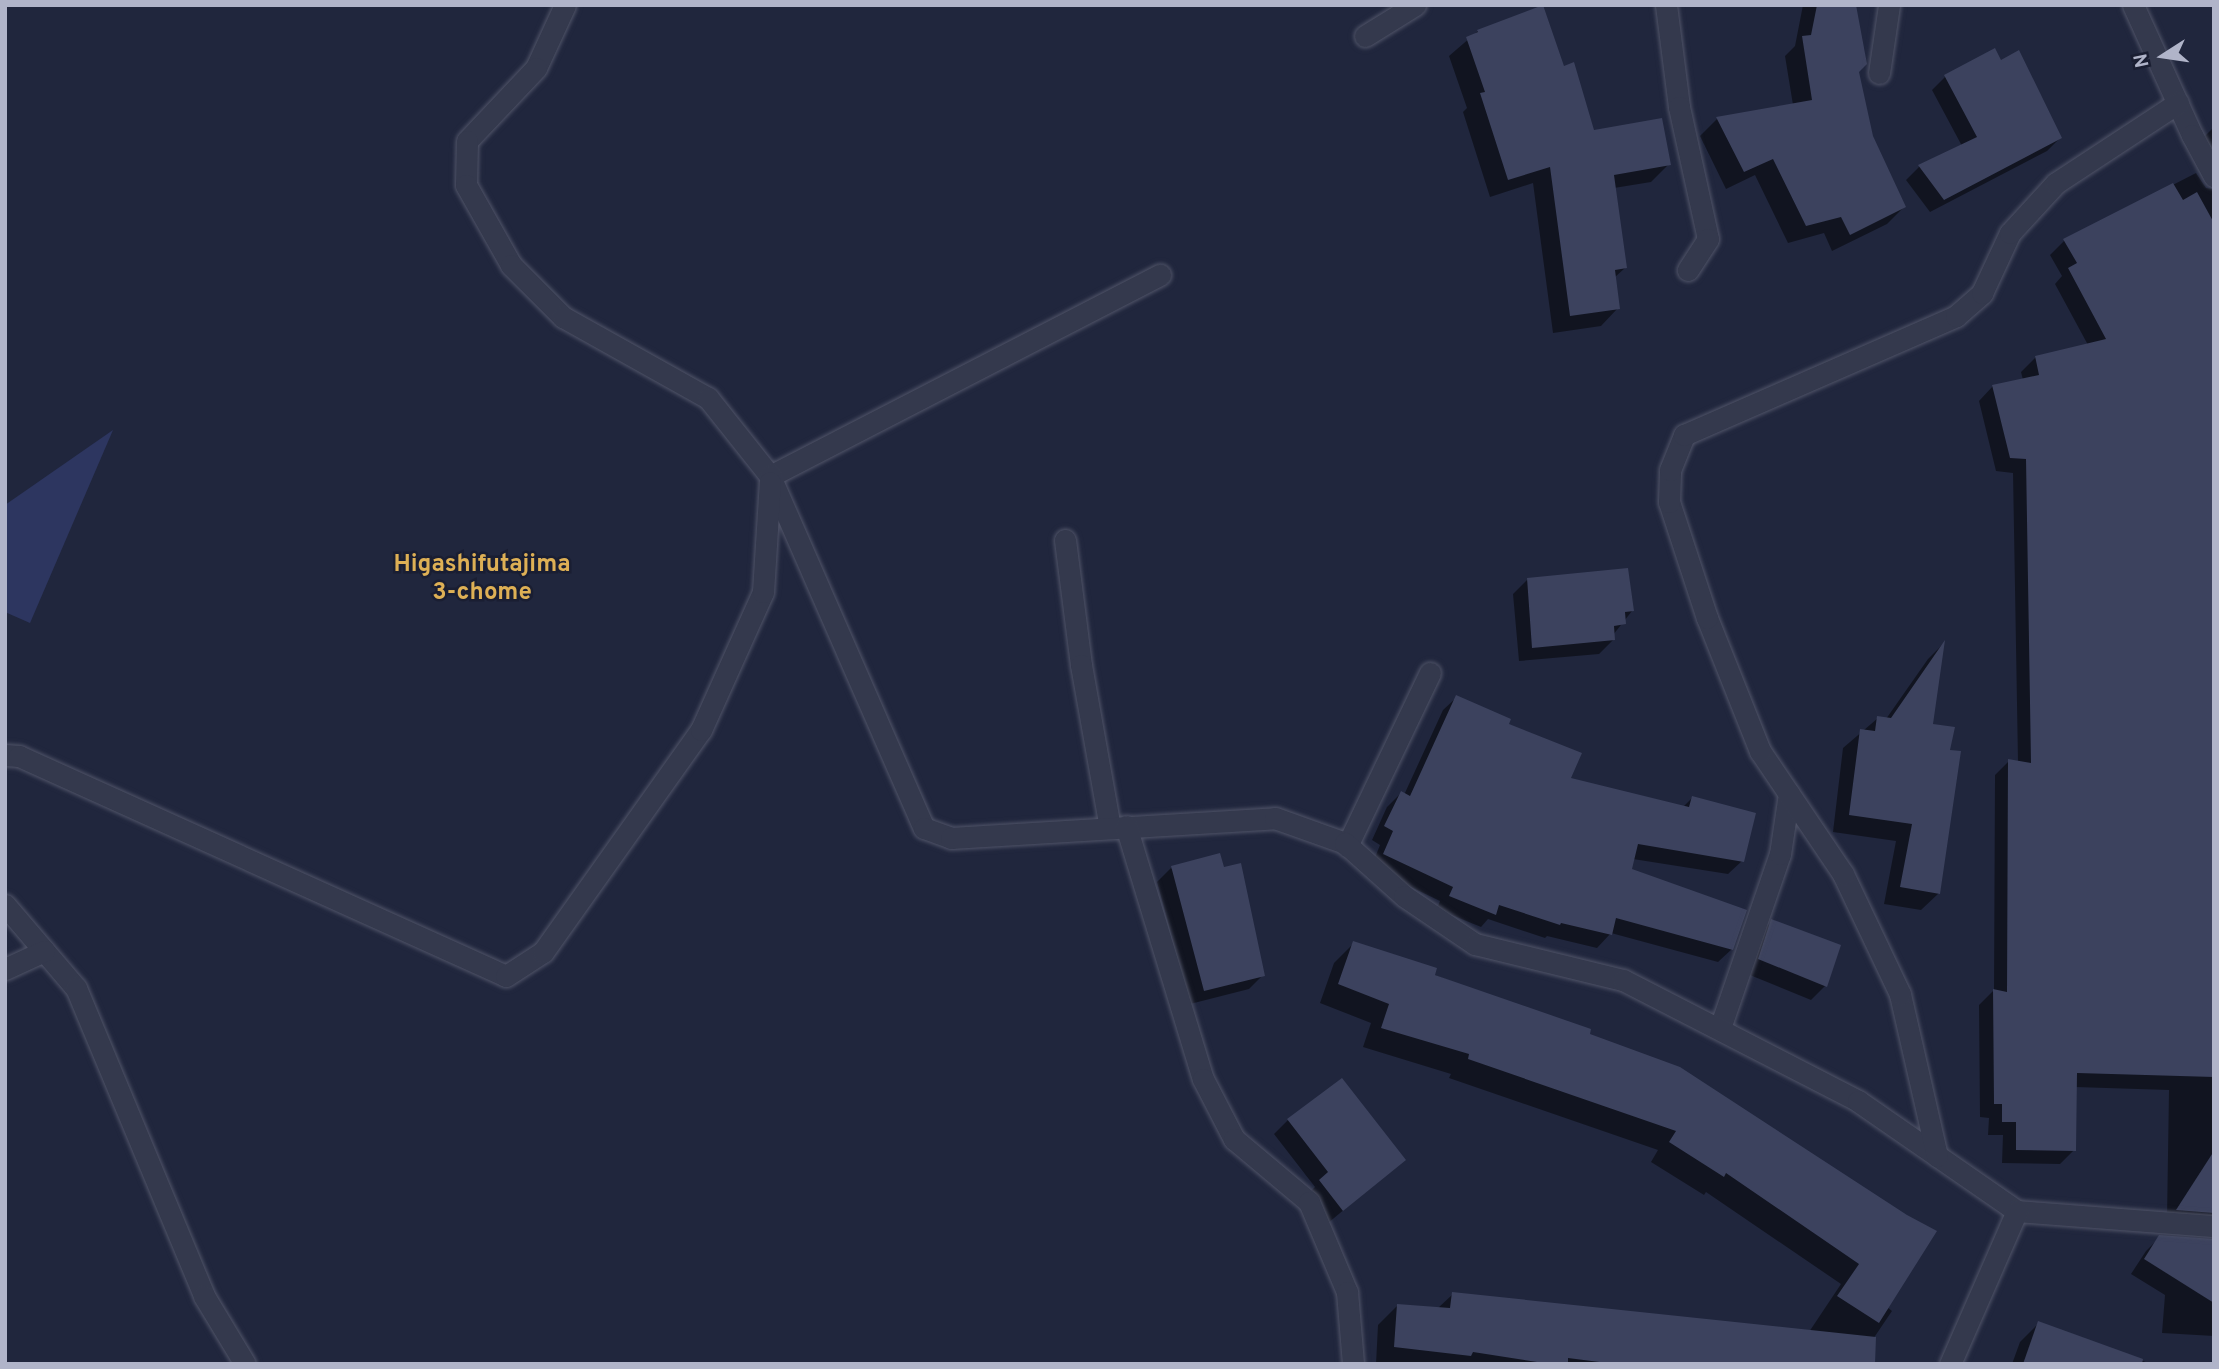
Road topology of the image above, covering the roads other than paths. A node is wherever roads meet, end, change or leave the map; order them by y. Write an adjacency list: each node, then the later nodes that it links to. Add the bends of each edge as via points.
1 (565, 5): 12 (street, via 536,68 467,141 466,185 511,265 563,317 708,398)
2 (1415, 5): 6 (street)
3 (1666, 5): 10 (street, via 1679,107 1708,239)
4 (1889, 5): 7 (street)
5 (2133, 5): 8 (street)
6 (1365, 36)
7 (1880, 73)
8 (2178, 103): 9 (street); 16 (street, via 2056,183 2010,233 1982,293 1956,316 1684,435 1670,470 1669,502 1707,618 1760,751)
9 (2214, 176)
10 (1688, 270)
11 (1160, 275): 12 (street)
12 (770, 476): 15 (street, via 763,592 701,730 543,952 506,976 19,756); 17 (street, via 924,828 951,838)
13 (1065, 540): 17 (street, via 1081,665)
14 (1430, 673): 18 (street)
15 (5, 755)
16 (1789, 794): 22 (street, via 1780,854); 23 (street, via 1843,874 1900,994)
17 (1118, 826): 18 (street, via 1275,818); 27 (street, via 1203,1079 1234,1139 1309,1202 1346,1292)
18 (1348, 846): 22 (street, via 1404,896 1475,944 1623,980)
19 (5, 905): 20 (street)
20 (44, 951): 21 (street); 26 (street, via 76,988 204,1296)
21 (5, 969)
22 (1720, 1028): 23 (street, via 1858,1101)
23 (1937, 1156): 24 (street)
24 (2017, 1211): 25 (street); 28 (street)
25 (2214, 1226)
26 (245, 1364)
27 (1353, 1364)
28 (1950, 1364)

